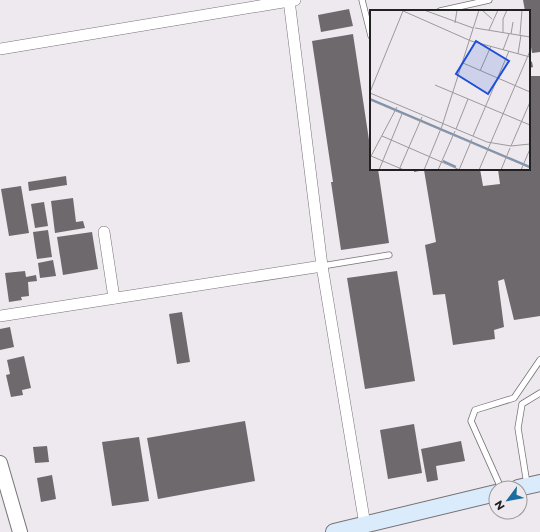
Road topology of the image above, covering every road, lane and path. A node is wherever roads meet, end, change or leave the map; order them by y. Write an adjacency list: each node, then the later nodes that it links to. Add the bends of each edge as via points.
1 (291, 0): 6 (street); 9 (street)
2 (362, 0): 5 (lane)
3 (488, 0): 4 (lane)
4 (444, 10)
5 (370, 32)
6 (0, 49)
7 (104, 232): 10 (street)
8 (390, 255): 9 (lane)
9 (322, 266): 10 (street); 18 (street)
10 (114, 298): 11 (street)
11 (0, 316)
12 (540, 360): 15 (lane, via 514,398 475,410 471,421)
13 (540, 393): 16 (lane, via 522,404 518,428)
14 (0, 463): 19 (street)
15 (497, 480)
16 (527, 480)
17 (488, 495): 18 (main road)
18 (365, 525): 20 (main road)
19 (20, 532)
20 (334, 532)

